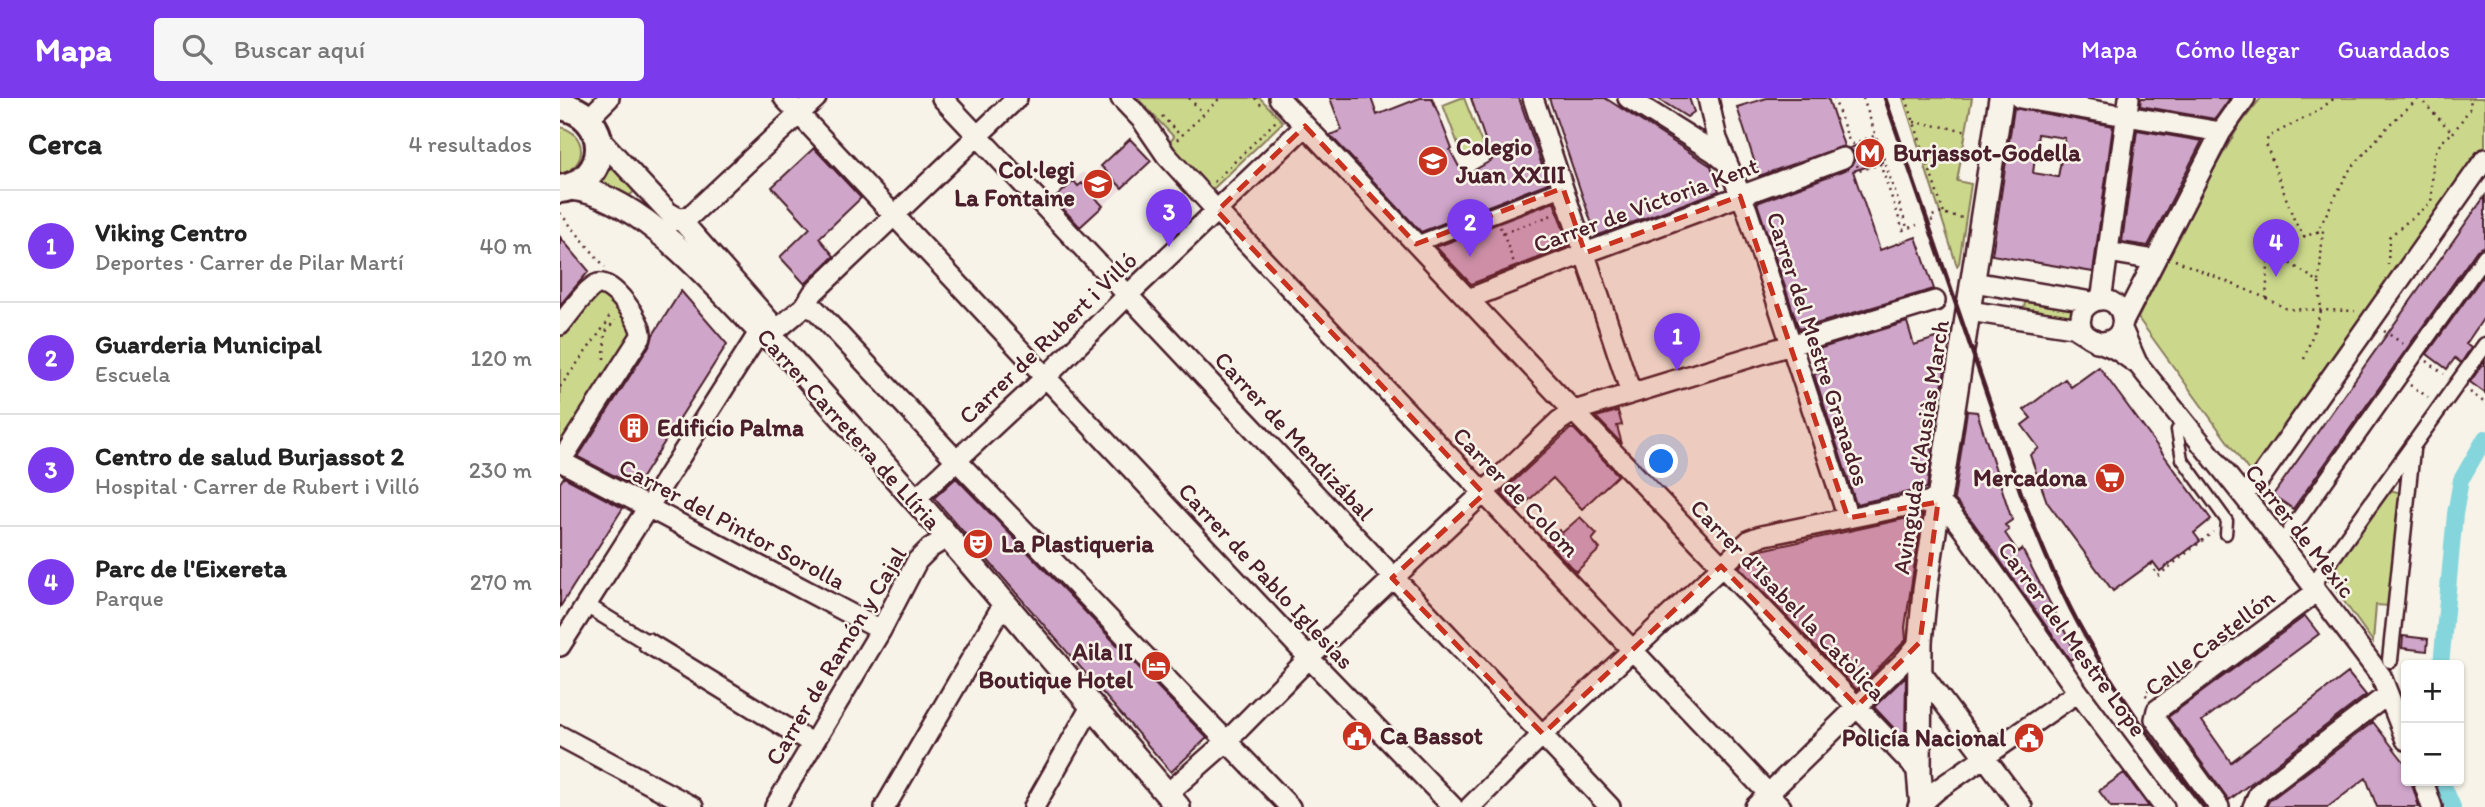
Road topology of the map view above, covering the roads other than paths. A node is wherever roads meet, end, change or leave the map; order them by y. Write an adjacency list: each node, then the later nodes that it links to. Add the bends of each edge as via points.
1 (609, 98): 16 (street)
2 (783, 98): 15 (street, Carrer de Pablo Iglesias)
3 (816, 98): 15 (street)
4 (942, 98): 20 (street, Carrer de Mendizábal)
5 (1017, 98): 20 (street)
6 (1121, 98): 29 (street, Carrer de Colom)
7 (1279, 98): 18 (street, Carrer d'Isabel la Catòlica)
8 (1533, 98): 26 (street)
9 (1628, 98): 21 (street)
10 (1708, 98): 17 (street, Carrer del Mestre Granados)
11 (2001, 98): 37 (street, Avinguda d'Ausiàs March)
12 (2020, 98): 14 (street)
13 (2245, 98): 19 (street)
14 (2128, 107): 19 (street); 33 (street)
15 (799, 114): 30 (street, Carrer de Pablo Iglesias); 31 (street, via 690,216)
16 (579, 115): 25 (main road, via 599,150 597,162 581,182); 31 (street, Carrer Carretera de Llíria, via 668,212)
17 (1714, 122): 21 (street, via 1705,134); 24 (street, Carrer del Mestre Granados)
18 (1305, 126): 29 (street, Carrer de Rubert i Villó); 32 (street, Carrer d'Isabel la Catòlica)
19 (2221, 132): 36 (street)
20 (977, 136): 30 (street); 38 (street, Carrer de Mendizábal)
21 (1688, 136): 24 (street)
22 (1851, 155): 27 (street, Carrer de Victoria Kent)
23 (2485, 159): 59 (street, via 2258,481)
24 (1727, 163): 27 (street, Carrer del Mestre Granados)
25 (565, 188): 28 (street, Carrer Carretera de Llíria, via 587,189)
26 (1563, 188): 32 (street); 34 (street)
27 (1740, 196): 34 (street, Carrer de Victoria Kent); 48 (street, Carrer del Mestre Granados)
28 (610, 198): 31 (street, Carrer Carretera de Llíria, via 662,221); 46 (street, Carrer Carretera de Llíria, via 684,253)
29 (1217, 211): 38 (street, Carrer de Rubert i Villó); 58 (street, Carrer de Colom)
30 (894, 217): 42 (street, via 813,293); 51 (street, Carrer de Pablo Iglesias)
31 (680, 219): 46 (street, Carrer Carretera de Llíria)
32 (1416, 244): 39 (street, Carrer d'Isabel la Catòlica)
33 (2108, 252): 36 (street); 41 (street, via 2102,294)
34 (1585, 253): 39 (street, Carrer de Victoria Kent); 52 (street)
35 (2485, 256): 64 (street)
36 (2157, 257): 45 (street)
37 (1973, 282): 41 (street); 43 (street, Avinguda d'Ausiàs March)
38 (1128, 295): 51 (street, Carrer de Rubert i Villó); 68 (street, Carrer de Mendizábal)
39 (1468, 299): 53 (street, Carrer d'Isabel la Catòlica)
40 (1935, 301): 48 (street)
41 (2095, 301): 45 (street, via 2116,306); 47 (street, via 2081,317 2082,329)
42 (805, 306): 46 (street, via 786,324); 56 (street, via 816,310)
43 (1969, 311): 47 (street, Carrer de Mèxic, via 2073,327); 61 (street, Avinguda d'Ausiàs March)
44 (560, 325): 57 (street, via 598,284 611,287 621,305 640,323 641,336)
45 (2122, 326): 47 (street, via 2110,341); 50 (street, Carrer de Mèxic)
46 (767, 329): 60 (street, Carrer Carretera de Llíria); 62 (street)
47 (2092, 343): 50 (street, Carrer de Mèxic, via 2112,347)
48 (1790, 345): 52 (street); 63 (street, Carrer del Mestre Granados)
49 (2485, 345): 55 (street)
50 (2137, 363): 54 (street, Carrer de Mèxic)
51 (1046, 377): 56 (street, Carrer de Rubert i Villó); 77 (street, Carrer de Pablo Iglesias)
52 (1631, 393): 53 (street)
53 (1574, 411): 58 (street); 67 (street, Carrer d'Isabel la Catòlica)
54 (2183, 422): 59 (street, Carrer de Mèxic); 65 (lane, via 2177,430 2182,459 2227,521)
55 (2412, 449): 69 (street); 78 (street)
56 (957, 460): 60 (street, Carrer de Rubert i Villó); 87 (street)
57 (560, 462): 62 (street, Carrer del Pintor Sorolla)
58 (1484, 494): 68 (street); 76 (street, Carrer de Colom)
59 (2242, 495): 69 (street, Carrer de Mèxic)
60 (914, 500): 66 (street, Carrer Carretera de Llíria)
61 (1938, 502): 63 (street); 73 (street, Avinguda d'Ausiàs March); 80 (street, Carrer del Mestre Lope, via 1963,529)
62 (648, 506): 71 (street); 72 (street, Carrer del Pintor Sorolla)
63 (1848, 517): 67 (street, via 1755,538)
64 (2290, 531)
65 (2226, 534)
66 (948, 537): 70 (street, Carrer Carretera de Llíria); 72 (street, Carrer de Ramón y Cajal, via 918,561)
67 (1721, 566): 76 (street); 83 (street, Carrer d'Isabel la Catòlica)
68 (1392, 578): 77 (street); 85 (street, Carrer de Mendizábal)
69 (2314, 589): 81 (street, Carrer de Mèxic, via 2381,676); 105 (street, Calle Castellón, via 2154,714)
70 (1004, 603): 82 (street, Carrer Carretera de Llíria); 97 (street)
71 (586, 605): 74 (street); 75 (street)
72 (881, 631): 88 (street, Carrer de Ramón y Cajal)
73 (1920, 642): 79 (street, Avinguda d'Ausiàs March); 83 (street)
74 (648, 643): 88 (street)
75 (560, 646)
76 (1633, 650): 85 (street); 93 (street, Carrer de Colom)
77 (1309, 658): 87 (street); 100 (street, Carrer de Pablo Iglesias)
78 (2390, 660)
79 (1920, 671): 89 (street); 90 (street, Avinguda d'Ausiàs March)
80 (2078, 692): 89 (street); 104 (street, Carrer del Mestre Lope)
81 (2387, 695): 84 (street, Carrer de Mèxic); 106 (street, via 2259,793)
82 (1092, 705): 92 (street, Carrer Carretera de Llíria); 98 (street)
83 (1857, 706): 90 (street, Carrer d'Isabel la Catòlica); 93 (street)
84 (2401, 728)
85 (1543, 734): 101 (street); 102 (street, Carrer de Mendizábal)
86 (560, 736): 94 (street)
87 (1226, 742): 92 (street); 99 (street)
88 (813, 744): 96 (street, Carrer de Ramón y Cajal)
89 (1985, 757): 95 (street); 103 (street)
90 (1919, 772): 95 (street, Avinguda d'Ausiàs March)
91 (2425, 786): 107 (street)
92 (1173, 801)
93 (1768, 803)
94 (687, 805)
95 (1920, 806)
96 (775, 807)
97 (885, 807)
98 (1034, 807)
99 (1290, 807)
100 (1453, 807)
101 (1470, 807)
102 (1610, 807)
103 (2022, 807)
104 (2164, 807)
105 (2219, 807)
106 (2253, 807)
107 (2432, 807)

